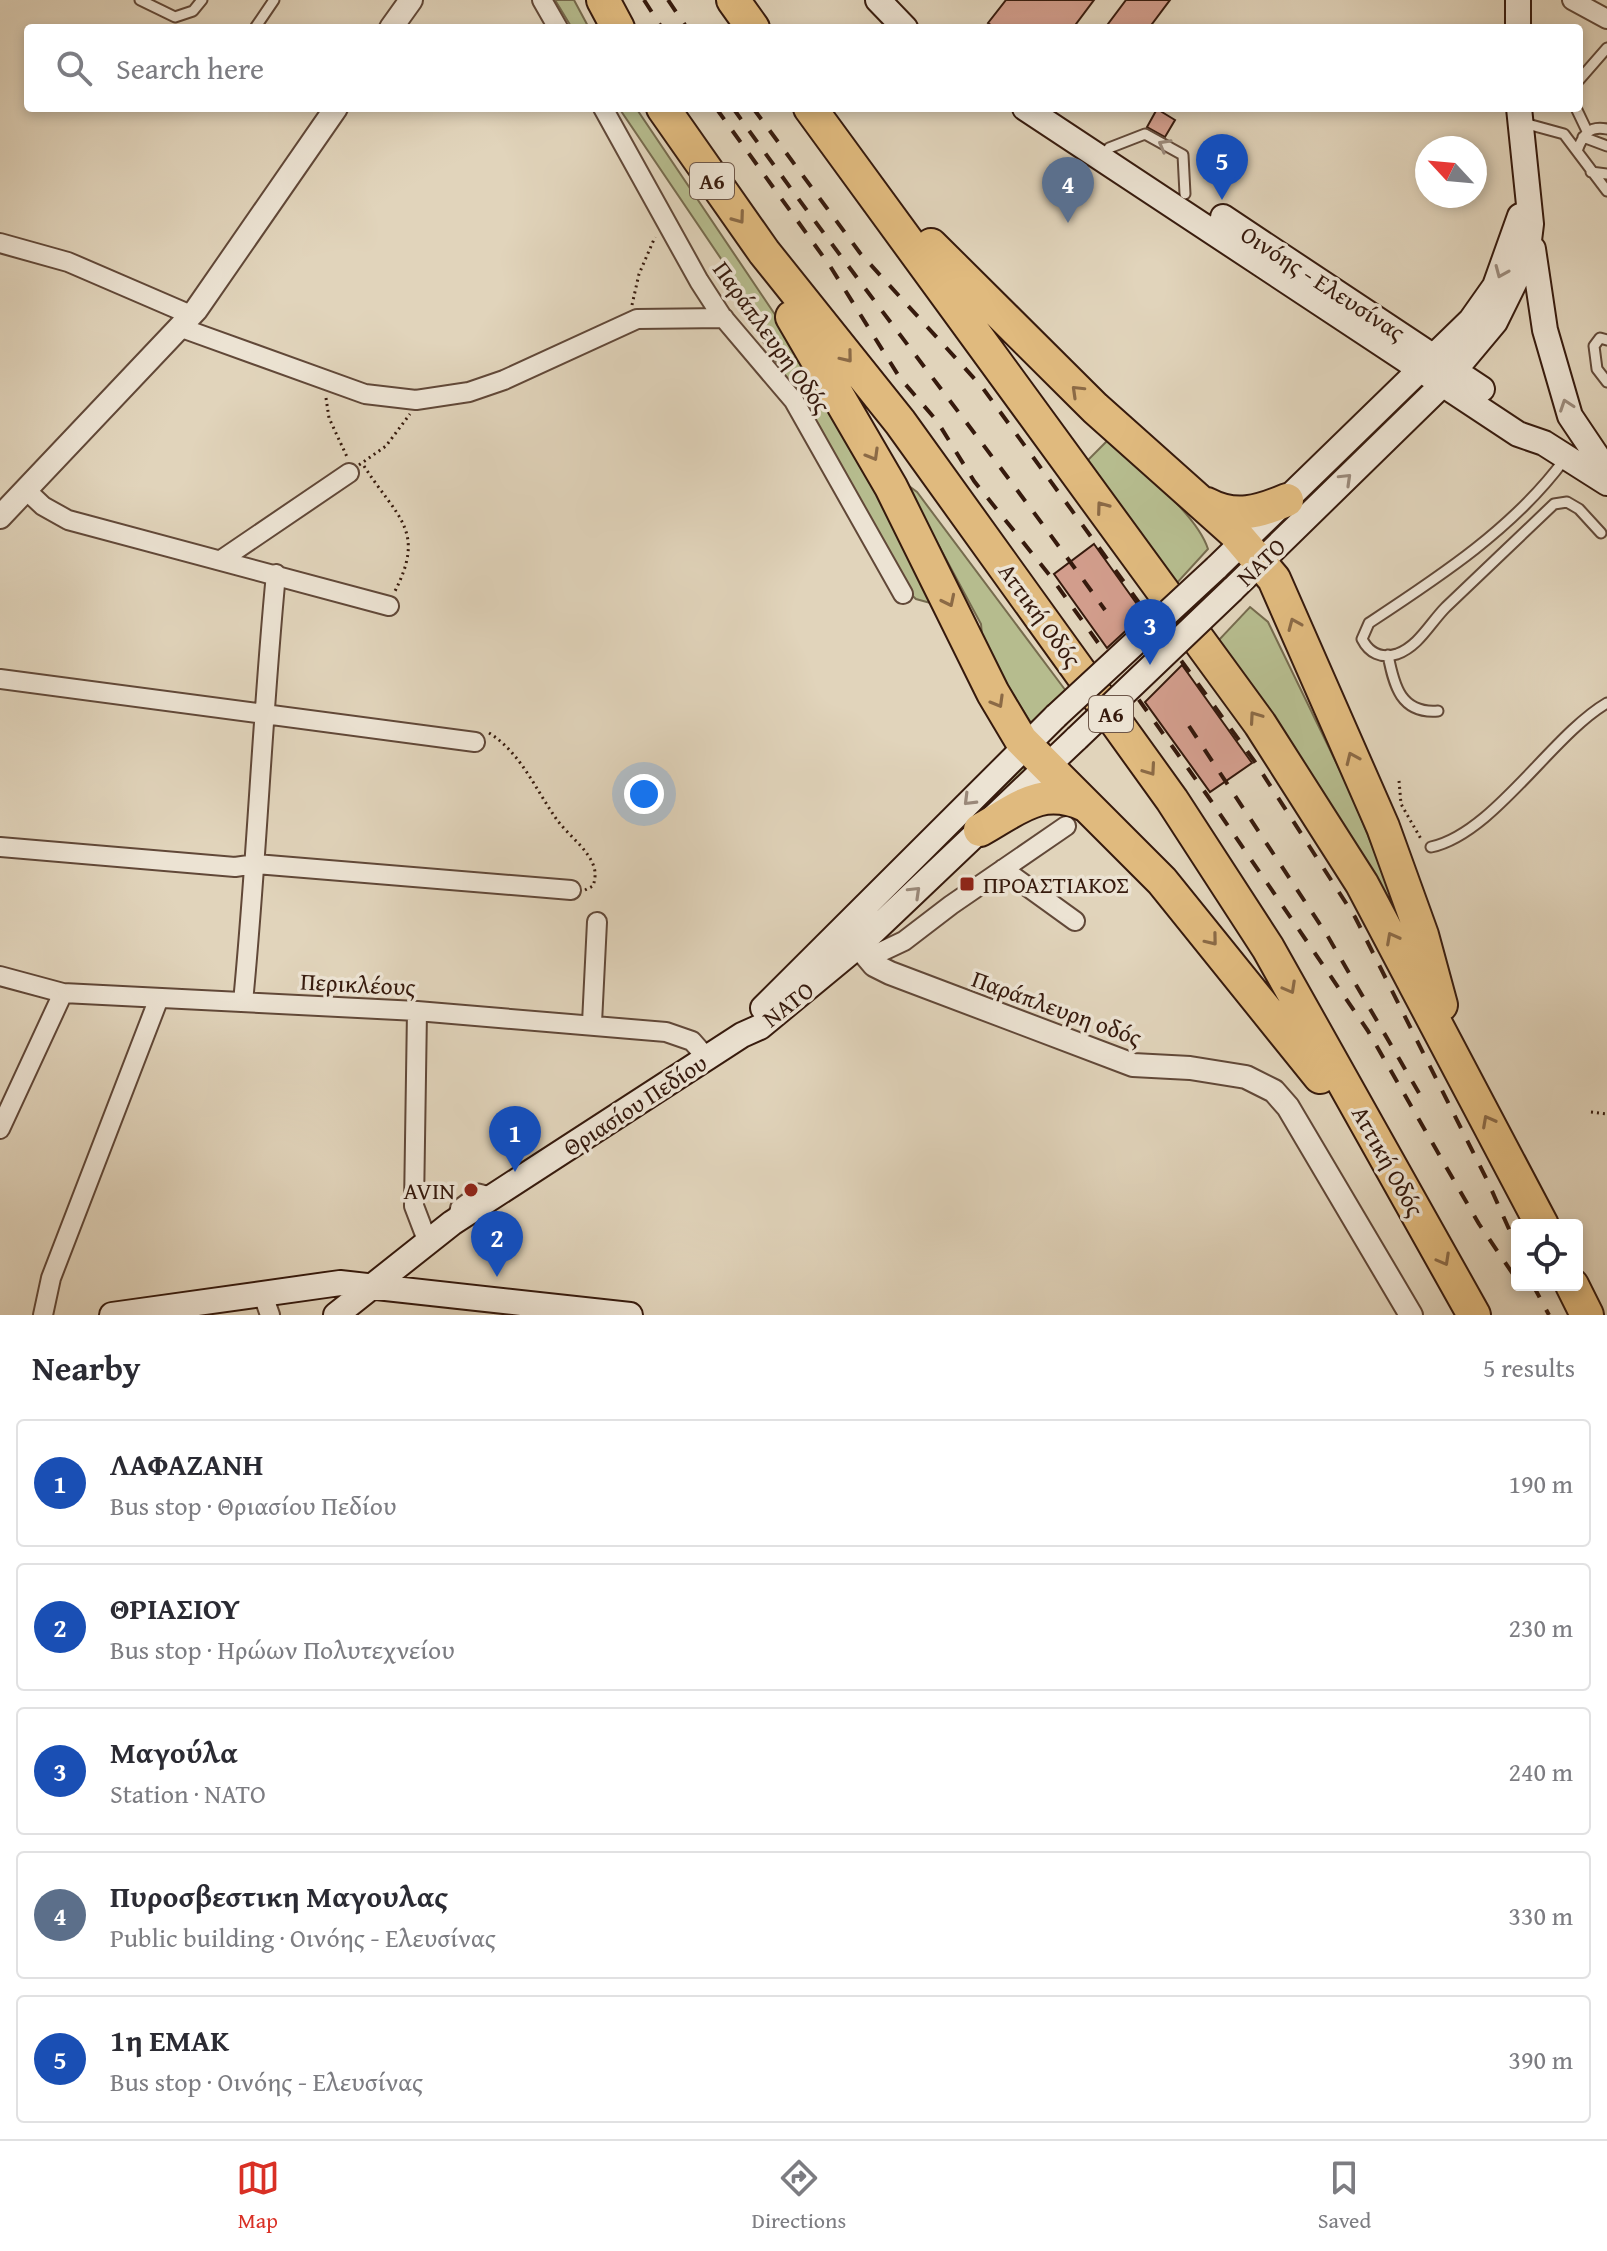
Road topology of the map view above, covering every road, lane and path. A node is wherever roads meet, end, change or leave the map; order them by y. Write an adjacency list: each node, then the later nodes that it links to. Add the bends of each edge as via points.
1 (140, 0): 2 (lane, via 175,17 193,11)
2 (202, 0)
3 (274, 0): 12 (lane)
4 (411, 0): 13 (street)
5 (542, 0): 14 (street)
6 (603, 0): 15 (highway)
7 (733, 0): 16 (highway)
8 (878, 0): 17 (main road)
9 (1518, 0): 18 (main road)
10 (1572, 0): 11 (street)
11 (1607, 19)
12 (258, 24)
13 (394, 24)
14 (556, 24)
15 (616, 24)
16 (750, 24)
17 (901, 24)
18 (1518, 24)
19 (1607, 48): 20 (lane)
20 (1583, 75)
21 (333, 112): 42 (street)
22 (605, 112): 37 (street, Παράπλευρη Οδός)
23 (666, 112): 40 (highway, Αττική Οδός / Α6, one-way to 40)
24 (814, 112): 89 (highway, one-way to 24, via 1362,884 1260,724)
25 (815, 112): 57 (highway, one-way to 25, via 998,315)
26 (1577, 112): 30 (lane)
27 (1034, 113): 45 (main road, Οινόης - Ελευσίνας); 46 (main road, Οινόης - Ελευσίνας, one-way to 27, via 1185,194 1073,127)
28 (1520, 115): 32 (lane, via 1564,134); 33 (main road, ΝΑΤΟ)
29 (1607, 129): 30 (lane, via 1596,127)
30 (1585, 134): 31 (lane); 32 (lane)
31 (1607, 146)
32 (1577, 151): 34 (lane)
33 (1524, 169): 38 (main road, ΝΑΤΟ); 46 (main road, ΝΑΤΟ, one-way to 46, via 1523,206 1495,286)
34 (1591, 172): 35 (lane); 36 (lane)
35 (1607, 174)
36 (1607, 191)
37 (667, 220): 41 (street, Παράπλευρη Οδός); 43 (path, via 639,274)
38 (1531, 224): 46 (main road, ΝΑΤΟ, via 1527,257 1511,296 1478,346); 53 (main road, one-way to 38, via 1570,416 1553,365 1536,290)
39 (0, 243): 42 (street, via 68,262)
40 (764, 252): 71 (highway, one-way to 71, via 775,292 813,348 891,487 993,693); 95 (highway, Αττική Οδός / Α6, one-way to 95, via 900,422 1172,800 1268,948)
41 (724, 318): 43 (street); 63 (street, Παράπλευρη Οδός, via 794,401)
42 (185, 321): 47 (street); 55 (street)
43 (632, 321): 49 (street, via 504,380)
44 (1607, 340): 48 (lane, via 1600,338 1594,346 1597,369)
45 (1389, 346): 46 (main road, Οινόης - Ελευσίνας); 50 (main road, via 1401,372)
46 (1440, 370): 50 (main road, ΝΑΤΟ); 51 (main road, via 1526,421 1544,443); 60 (main road, ΝΑΤΟ, one-way to 46)
47 (325, 381): 49 (street, via 365,394); 52 (path, via 329,418)
48 (1607, 382)
49 (416, 400): 52 (path, via 386,446)
50 (1391, 400): 56 (main road, ΝΑΤΟ)
51 (1566, 457): 54 (main road); 65 (lane, via 1540,489 1470,552 1369,623 1362,639 1367,650)
52 (356, 468): 61 (street); 64 (path, via 403,523 411,545 409,564)
53 (1607, 471)
54 (1607, 483)
55 (25, 489): 58 (street); 61 (street, via 68,520)
56 (1287, 500): 57 (highway, via 1243,514); 60 (main road, ΝΑΤΟ)
57 (1201, 501): 60 (highway)
58 (0, 517)
59 (1601, 533): 65 (lane, via 1579,509 1567,502 1554,504 1445,608 1413,646)
60 (1252, 552): 71 (main road, ΝΑΤΟ, bridge, via 1216,568 1056,716); 71 (main road, ΝΑΤΟ, bridge, via 1232,590 1077,738); 89 (highway, one-way to 60, via 1440,997 1383,827 1278,587)
61 (221, 560): 62 (street)
62 (276, 574): 64 (street); 68 (street)
63 (903, 594)
64 (389, 606)
65 (1388, 655): 69 (lane, via 1397,693 1407,705 1422,712)
66 (3, 681): 68 (street)
67 (1607, 703): 76 (lane, via 1450,843)
68 (262, 711): 70 (street); 77 (street)
69 (1438, 711)
70 (475, 742): 79 (path, via 482,732 499,739 586,853 594,866 593,886)
71 (1035, 756): 73 (highway); 74 (main road, ΝΑΤΟ); 90 (main road, ΝΑΤΟ, one-way to 90, via 757,1014)
72 (1399, 781): 76 (path, via 1401,804 1419,838)
73 (1076, 815): 74 (highway, via 1053,795 1037,798); 78 (street); 95 (highway, one-way to 95, via 1123,839 1202,928 1307,1058 1366,1151)
74 (980, 830): 82 (main road, ΝΑΤΟ, one-way to 74)
75 (0, 847): 77 (street, via 235,867)
76 (1431, 847)
77 (256, 864): 79 (street); 86 (street)
78 (1003, 869): 80 (street); 82 (street, via 904,941)
79 (571, 890)
80 (1075, 921)
81 (597, 922): 88 (street)
82 (863, 952): 90 (main road, ΝΑΤΟ); 107 (street, Παράπλευρη οδός, via 874,965 947,996 1133,1065 1225,1073 1263,1083 1307,1137)
83 (0, 976): 84 (street, Περικλέους)
84 (63, 993): 85 (street, Περικλέους); 94 (street)
85 (159, 998): 86 (street, Περικλέους); 103 (street, via 51,1278)
86 (243, 1002): 87 (street, Περικλέους)
87 (417, 1011): 88 (street, Περικλέους); 97 (street, via 414,1206)
88 (592, 1023): 91 (street, Περικλέους, via 681,1036)
89 (1442, 1032): 96 (highway, one-way to 89)
90 (742, 1035): 91 (main road, Θριασίου Πεδίου)
91 (707, 1058): 97 (main road, Θριασίου Πεδίου)
92 (1591, 1112): 93 (path)
93 (1607, 1114)
94 (0, 1129)
95 (1413, 1206): 108 (highway, Αττική Οδός / Α6, one-way to 108)
96 (1539, 1219)
97 (427, 1240): 98 (main road, Θριασίου Πεδίου)
98 (370, 1285): 100 (main road, via 329,1283); 102 (main road); 105 (main road, Θριασίου Πεδίου); 106 (main road, Θριασίου Πεδίου)
99 (1575, 1291): 109 (highway)
100 (267, 1305): 101 (main road)
101 (161, 1311): 104 (main road)
102 (619, 1314)
103 (43, 1315)
104 (112, 1315)
105 (336, 1315)
106 (354, 1315)
107 (1411, 1315)
108 (1474, 1315)
109 (1587, 1315)

